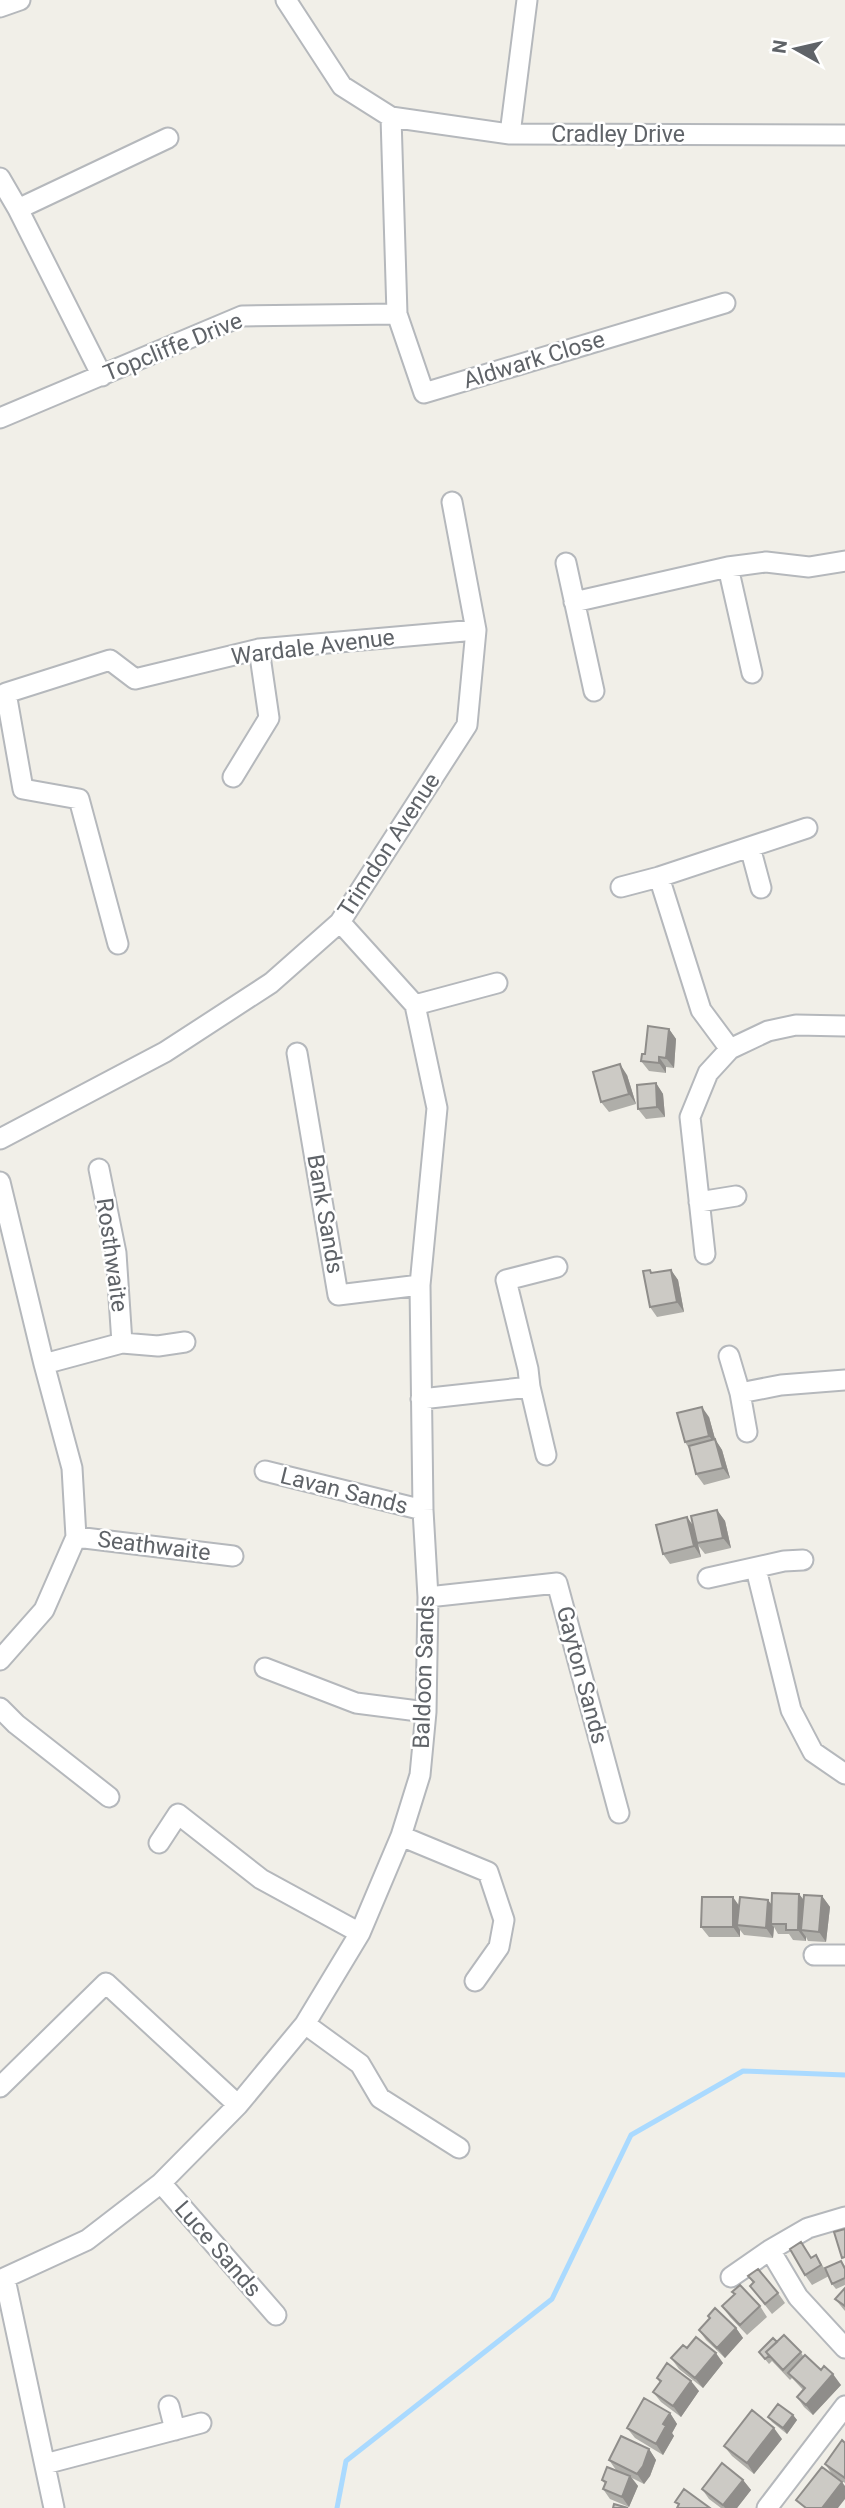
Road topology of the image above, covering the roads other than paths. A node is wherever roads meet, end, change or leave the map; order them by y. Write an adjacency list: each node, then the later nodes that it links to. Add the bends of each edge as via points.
1 (20, 0): 4 (street)
2 (286, 0): 5 (street, via 342,86)
3 (527, 0): 6 (street)
4 (0, 7)
5 (391, 117): 6 (street, Cradley Drive); 12 (street)
6 (510, 134): 7 (street, Cradley Drive)
7 (845, 135)
8 (167, 138): 10 (street)
9 (0, 178): 10 (street)
10 (18, 209): 13 (street)
11 (725, 303): 12 (street, Aldwark Close, via 424,393)
12 (397, 314): 13 (street, Topcliffe Drive, via 242,316)
13 (102, 376): 14 (street, Topcliffe Drive)
14 (0, 418)
15 (452, 502): 20 (street, Trimdon Avenue)
16 (845, 561): 18 (street, via 809,567 766,562)
17 (566, 563): 19 (street)
18 (728, 567): 19 (street); 22 (street)
19 (574, 602): 23 (street)
20 (476, 630): 21 (street, Wardale Avenue); 30 (street, Trimdon Avenue, via 467,725)
21 (258, 649): 24 (street, via 269,718); 31 (street, Wardale Avenue, via 135,679 110,660 6,693 23,789 79,799)
22 (752, 673)
23 (594, 691)
24 (233, 776)
25 (807, 828): 26 (street)
26 (750, 847): 27 (street); 29 (street)
27 (659, 877): 28 (street); 35 (street, via 701,1010)
28 (621, 887)
29 (761, 888)
30 (340, 922): 33 (street, Baldoon Sands); 37 (street, Trimdon Avenue, via 271,983 166,1052)
31 (118, 944)
32 (497, 983): 33 (street)
33 (415, 1006): 44 (street, Baldoon Sands, via 437,1108)
34 (845, 1026): 35 (street, via 787,1027)
35 (730, 1049): 41 (street, via 708,1073 690,1117)
36 (297, 1053): 44 (street, Bank Sands, via 338,1295)
37 (0, 1139)
38 (99, 1168): 46 (street, Rosthwaite, via 116,1253)
39 (0, 1182): 48 (street)
40 (736, 1196): 41 (street)
41 (699, 1202): 42 (street)
42 (705, 1254)
43 (558, 1267): 50 (street, via 506,1280)
44 (420, 1285): 52 (street, Baldoon Sands)
45 (185, 1342): 46 (street, Rosthwaite, via 158,1346)
46 (122, 1343): 48 (street, Rosthwaite)
47 (729, 1356): 51 (street)
48 (44, 1364): 57 (street, via 72,1468)
49 (845, 1380): 51 (street)
50 (530, 1387): 52 (street); 54 (street)
51 (740, 1393): 53 (street)
52 (421, 1399): 56 (street, Baldoon Sands)
53 (747, 1432)
54 (546, 1455)
55 (265, 1471): 56 (street, Lavan Sands)
56 (423, 1510): 62 (street, Baldoon Sands)
57 (76, 1536): 58 (street, Seathwaite); 63 (street, via 44,1610)
58 (233, 1556)
59 (803, 1560): 60 (street)
60 (756, 1569): 61 (street); 67 (street, via 792,1710 813,1752)
61 (708, 1578)
62 (428, 1597): 66 (street, Baldoon Sands); 69 (street, Gayton Sands, via 557,1583)
63 (0, 1660)
64 (265, 1668): 66 (street, via 356,1703)
65 (0, 1708): 68 (street)
66 (426, 1712): 70 (street, Baldoon Sands, via 420,1775)
67 (845, 1774)
68 (109, 1797)
69 (619, 1813)
70 (401, 1836): 72 (street, Baldoon Sands); 75 (street, via 488,1872 504,1920 499,1947)
71 (159, 1843): 72 (street, via 178,1814 261,1879)
72 (360, 1933): 76 (street, Baldoon Sands)
73 (814, 1955): 74 (street)
74 (845, 1955)
75 (475, 1981)
76 (305, 2024): 78 (street, Baldoon Sands); 79 (street, via 360,2064 380,2098)
77 (0, 2087): 78 (street, via 106,1983)
78 (238, 2105): 80 (street, Baldoon Sands)
79 (459, 2148)
80 (161, 2183): 84 (street, Baldoon Sands, via 87,2239); 85 (street, Luce Sands)
81 (845, 2217): 82 (street, via 808,2228)
82 (770, 2250): 83 (street); 86 (street, via 798,2297)
83 (730, 2277)
84 (2, 2279): 91 (street)
85 (275, 2315)
86 (845, 2348)
87 (169, 2406): 90 (street)
88 (845, 2406): 93 (street)
89 (201, 2423): 90 (street)
90 (175, 2430): 91 (street)
91 (45, 2464): 92 (street)
92 (54, 2508)
93 (767, 2508)

